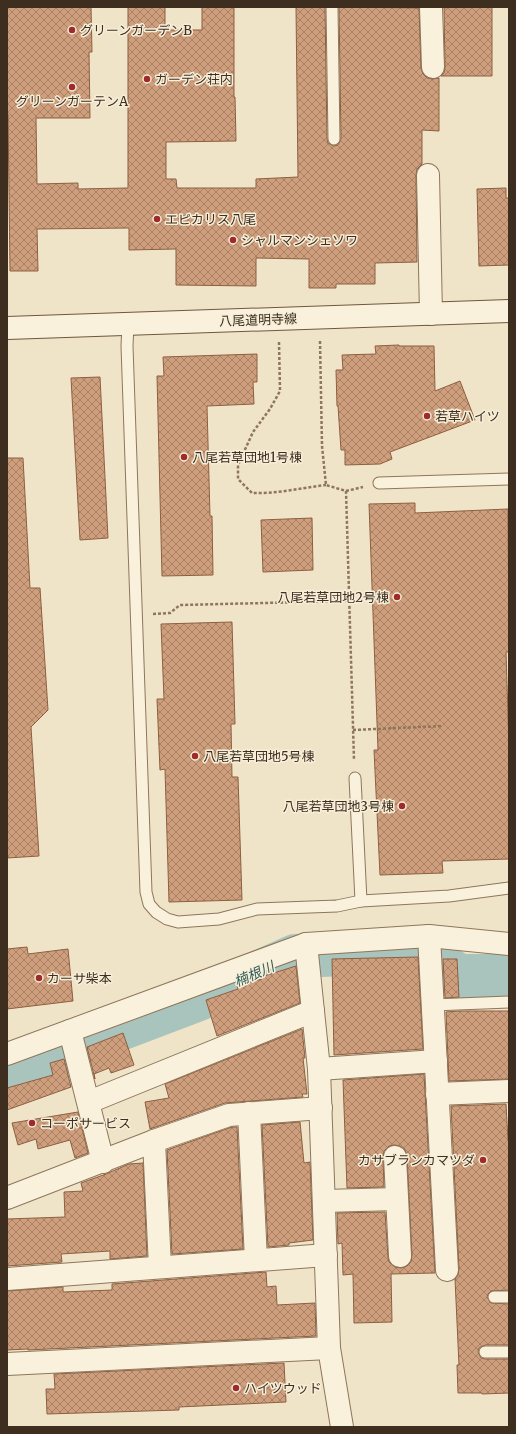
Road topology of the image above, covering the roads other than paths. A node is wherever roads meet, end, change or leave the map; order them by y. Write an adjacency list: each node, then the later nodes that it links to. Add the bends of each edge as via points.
1 (332, 7): 4 (lane)
2 (432, 7): 3 (street)
3 (433, 67)
4 (334, 139)
5 (428, 175): 7 (street)
6 (509, 311): 7 (street, 八尾道明寺線)
7 (431, 314): 8 (street, 八尾道明寺線)
8 (128, 324): 9 (street, 八尾道明寺線); 14 (lane, via 146,892 149,904 167,919 178,922 219,919 256,909 337,906)
9 (7, 328)
10 (509, 479): 11 (lane)
11 (379, 483)
12 (355, 778): 14 (lane)
13 (509, 888): 14 (lane, via 449,896)
14 (361, 901)
15 (429, 936): 16 (street); 17 (street); 19 (street)
16 (306, 944): 20 (street); 21 (street)
17 (509, 944)
18 (509, 1002): 19 (lane)
19 (433, 1005): 23 (street)
20 (313, 1011): 24 (street); 27 (street)
21 (70, 1031): 22 (street); 27 (street)
22 (7, 1054)
23 (436, 1061): 24 (street); 26 (street)
24 (319, 1069): 28 (street)
25 (509, 1090): 26 (street)
26 (437, 1094): 40 (street)
27 (89, 1102): 32 (street)
28 (321, 1108): 29 (street); 35 (street)
29 (248, 1113): 30 (street, via 229,1115); 38 (street)
30 (154, 1141): 32 (street); 39 (street)
31 (395, 1157): 34 (street)
32 (103, 1162): 33 (street)
33 (7, 1198)
34 (397, 1199): 35 (street); 37 (street)
35 (324, 1201): 36 (street)
36 (326, 1255): 38 (street); 44 (street)
37 (400, 1256)
38 (256, 1260): 39 (street)
39 (160, 1267): 41 (street)
40 (447, 1270)
41 (7, 1279)
42 (494, 1297): 43 (lane)
43 (509, 1297)
44 (329, 1348): 47 (street); 48 (street)
45 (485, 1352): 46 (lane)
46 (509, 1352)
47 (7, 1364)
48 (342, 1427)

